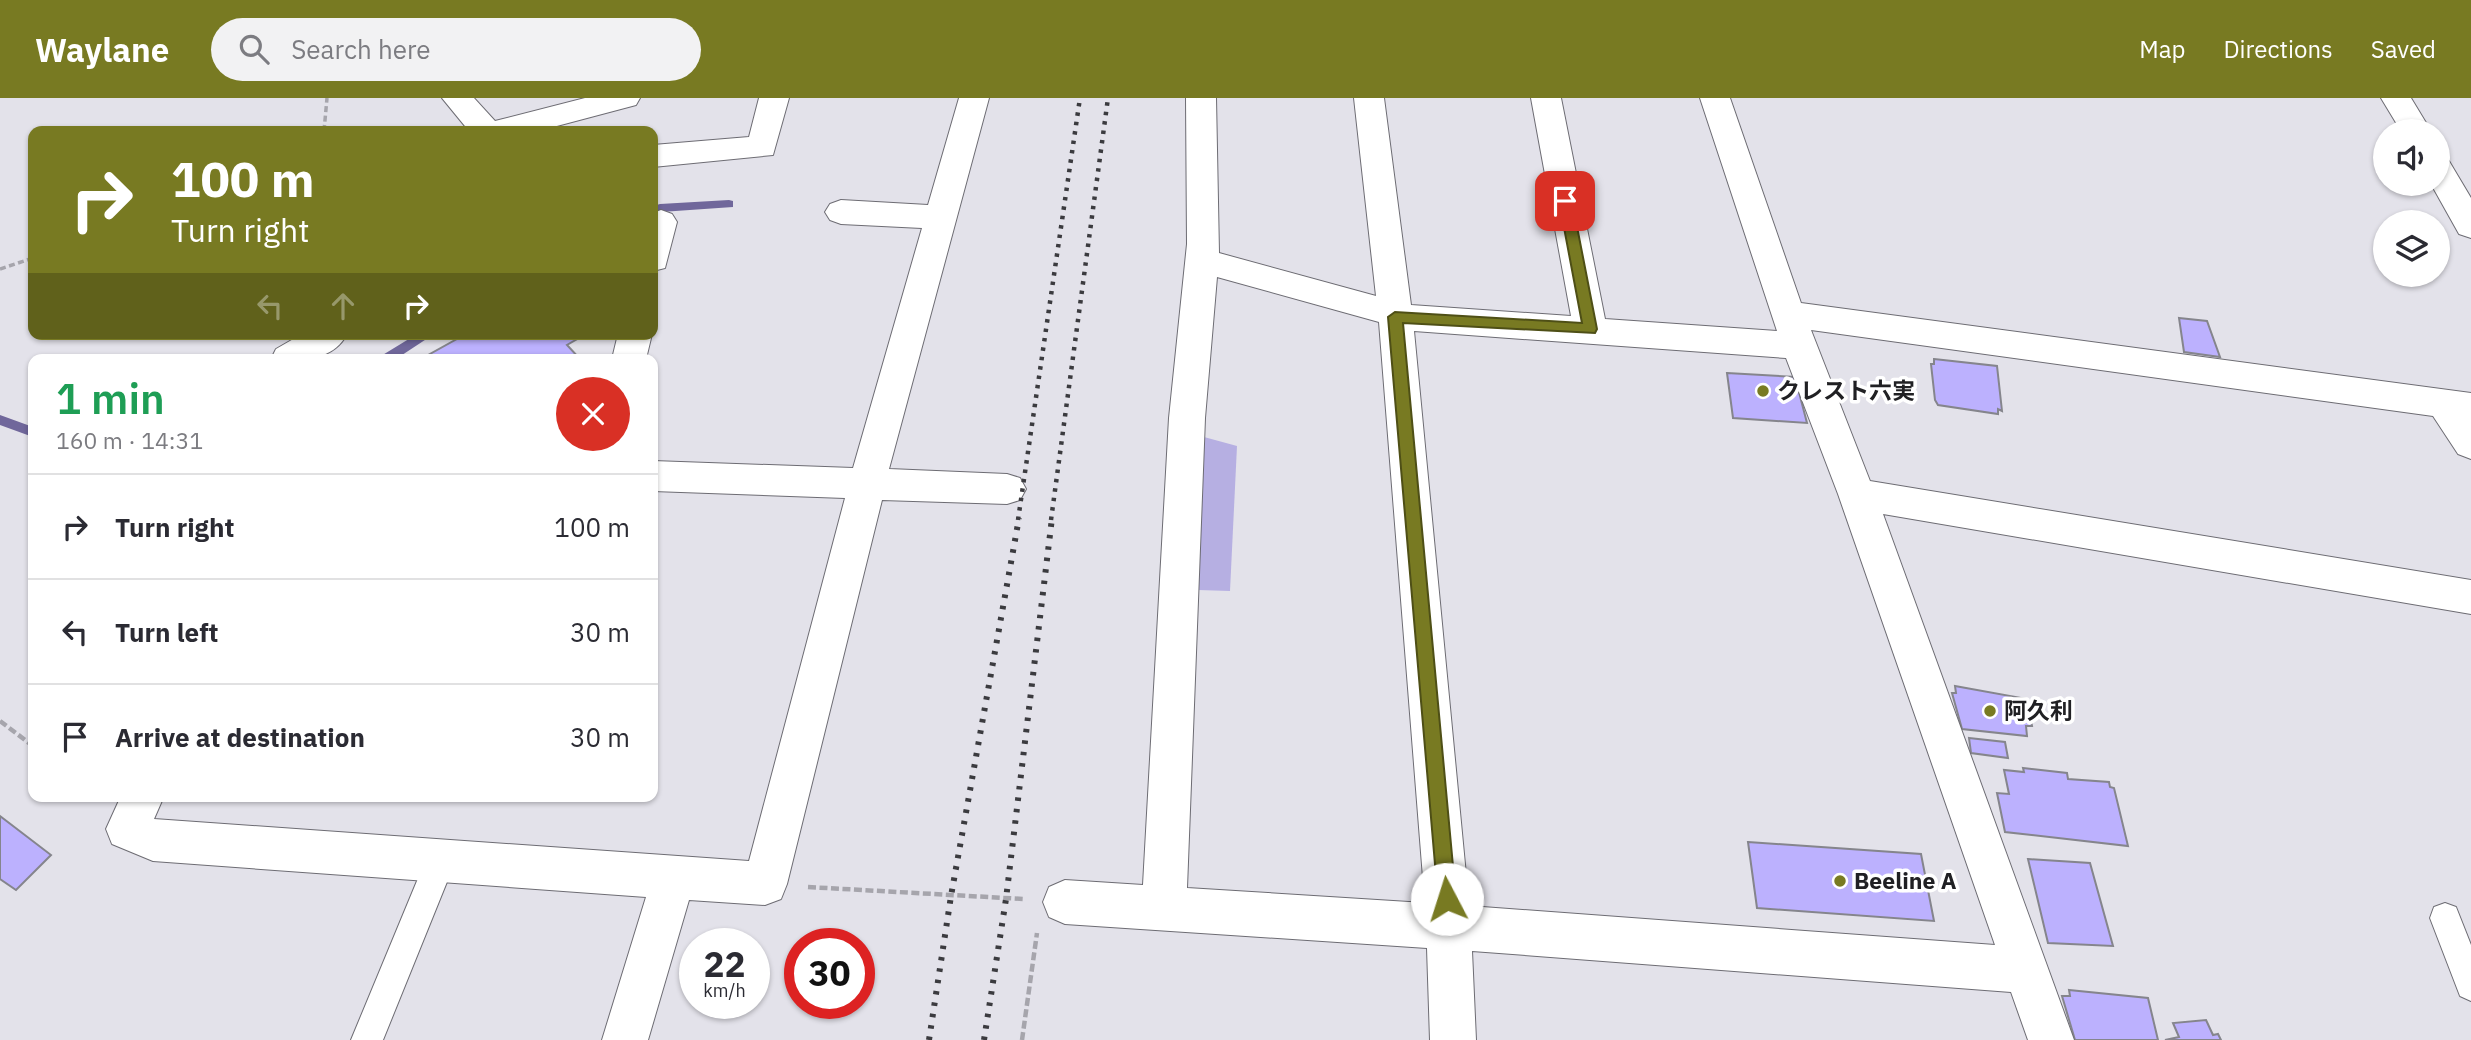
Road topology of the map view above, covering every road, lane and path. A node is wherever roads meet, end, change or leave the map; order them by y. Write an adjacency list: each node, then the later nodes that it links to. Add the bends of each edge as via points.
1 (327, 98): 13 (path)
2 (457, 98): 14 (street)
3 (774, 98): 15 (street, via 762,147)
4 (974, 98): 18 (street)
5 (1201, 98): 23 (street)
6 (1369, 98): 25 (street)
7 (1546, 98): 26 (street)
8 (1715, 98): 27 (street)
9 (2396, 98): 11 (street)
10 (616, 99): 12 (street)
11 (2409, 119)
12 (557, 124)
13 (324, 126)
14 (482, 126)
15 (658, 156)
16 (2450, 190): 20 (street)
17 (841, 212): 18 (street)
18 (942, 218): 33 (street)
19 (661, 222): 21 (street)
20 (2471, 226)
21 (658, 236)
22 (28, 260): 24 (path)
23 (1201, 260): 25 (street); 43 (street, via 1187,418)
24 (0, 269)
25 (1395, 316): 26 (street); 46 (street)
26 (1590, 329): 27 (street)
27 (1794, 330): 30 (street); 35 (street)
28 (320, 340): 29 (street)
29 (296, 354)
30 (2458, 406): 31 (street)
31 (2471, 444)
32 (658, 476): 33 (street)
33 (867, 484): 34 (street); 42 (street)
34 (1007, 489)
35 (1857, 494): 36 (street); 47 (street)
36 (2471, 597)
37 (0, 721): 38 (path)
38 (28, 742)
39 (140, 802): 40 (street, via 127,829 153,840)
40 (440, 862): 41 (street); 49 (lane)
41 (673, 879): 42 (street); 50 (street)
42 (765, 884): 44 (path)
43 (1164, 907): 44 (street); 46 (street)
44 (1051, 918): 51 (path)
45 (2445, 918): 48 (lane)
46 (1449, 927): 47 (street); 52 (street)
47 (2026, 971): 53 (street)
48 (2471, 985)
49 (368, 1040)
50 (625, 1040)
51 (1022, 1040)
52 (1453, 1040)
53 (2050, 1040)

